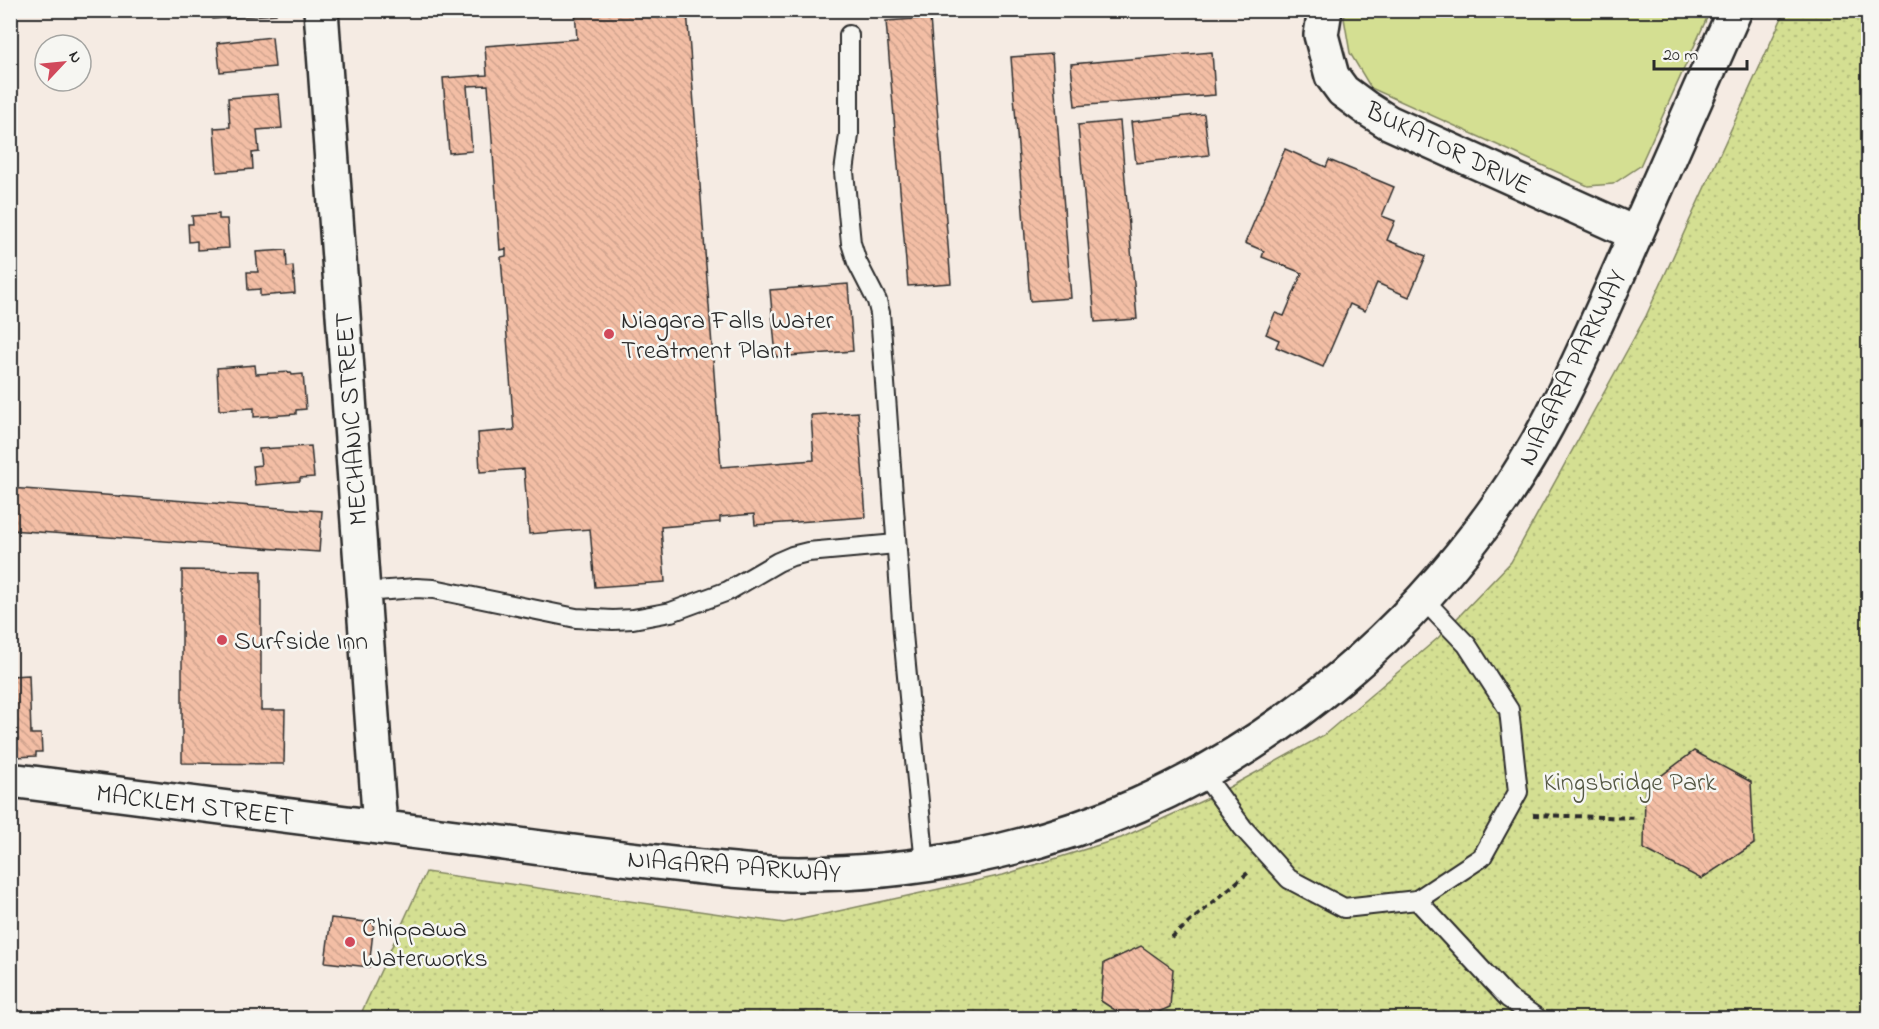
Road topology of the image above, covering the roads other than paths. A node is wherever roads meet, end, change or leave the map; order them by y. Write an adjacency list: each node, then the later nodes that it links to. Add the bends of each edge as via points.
1 (321, 10): 7 (main road, MECHANIC STREET)
2 (1325, 10): 5 (main road, BUKATOR DRIVE, via 1321,35 1332,76 1343,91 1365,108)
3 (1735, 10): 5 (main road, NIAGARA PARKWAY)
4 (849, 35): 6 (lane, via 849,126 844,178 853,253 880,313)
5 (1636, 234): 8 (main road, NIAGARA PARKWAY, via 1569,384 1525,464 1472,541)
6 (896, 544): 7 (lane, via 792,556 728,591 671,612 633,619 576,618 416,588); 12 (lane)
7 (363, 592): 11 (main road, MECHANIC STREET)
8 (1422, 599): 9 (main road, NIAGARA PARKWAY, via 1318,696 1267,733); 13 (lane, via 1467,645 1509,710 1518,792 1482,857)
9 (1203, 771): 12 (main road, NIAGARA PARKWAY, via 1138,805 1073,829 1005,849); 13 (lane, via 1243,828 1289,879 1344,908)
10 (10, 780): 11 (main road, MACKLEM STREET)
11 (380, 828): 12 (main road, NIAGARA PARKWAY, via 645,861 795,874)
12 (925, 865)
13 (1417, 900): 14 (lane, via 1508,998)
14 (1538, 1018)

